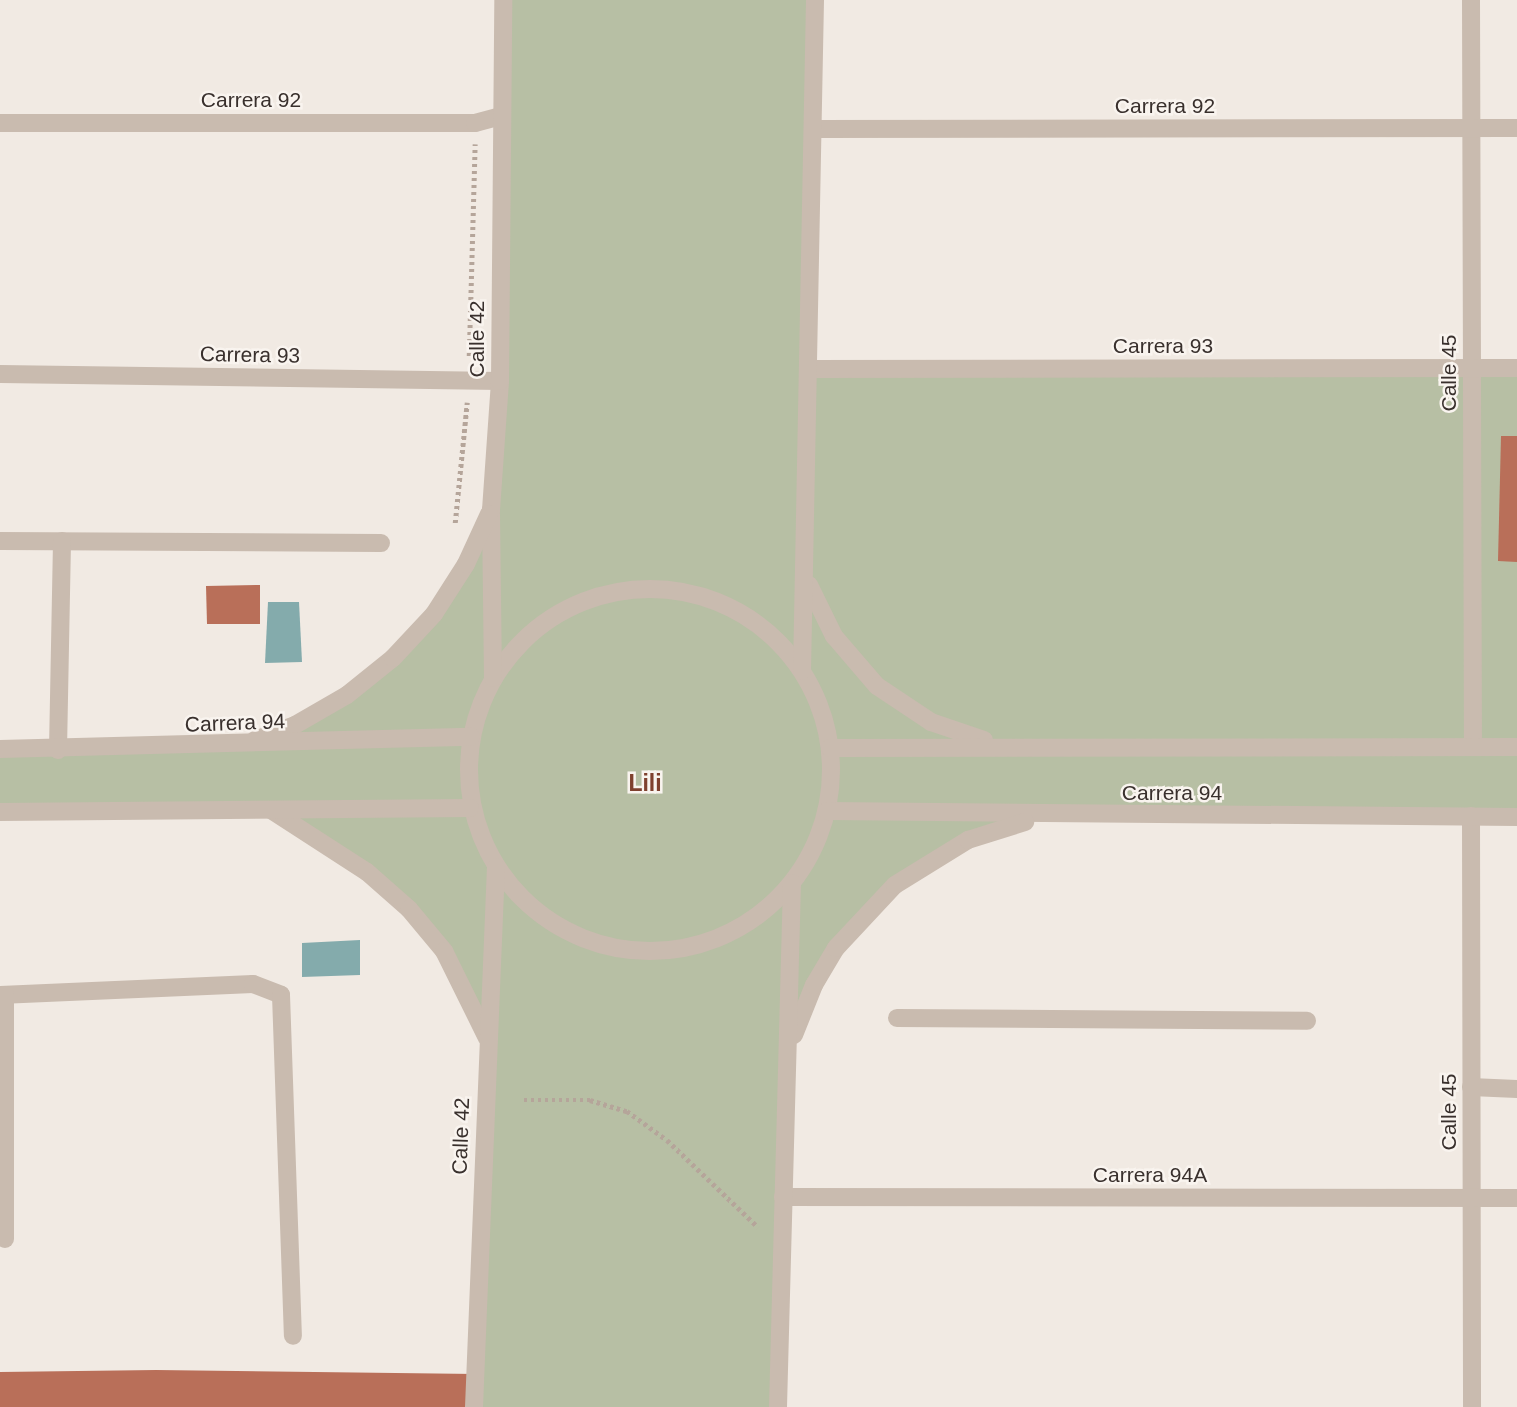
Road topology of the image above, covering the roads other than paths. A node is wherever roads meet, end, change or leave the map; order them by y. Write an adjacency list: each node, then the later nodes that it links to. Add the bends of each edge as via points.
1 (503, 0): 4 (street, Calle 42)
2 (815, 0): 8 (street)
3 (1471, 0): 6 (street, Calle 45)
4 (501, 116): 5 (street, Carrera 92, via 475,123); 13 (street, Calle 42)
5 (0, 122)
6 (1472, 128): 7 (street, Carrera 92); 8 (street, Carrera 92); 9 (street, Calle 45)
7 (1517, 128)
8 (814, 129): 11 (street)
9 (1472, 368): 10 (street, Carrera 93); 11 (street, Carrera 93); 24 (street, Calle 45)
10 (1517, 368)
11 (809, 369): 18 (street)
12 (0, 374): 13 (street, Carrera 93)
13 (500, 381): 14 (street, Calle 42)
14 (491, 510): 20 (street, Calle 42); 22 (street, via 447,594 393,658 347,695 305,719)
15 (0, 541): 16 (street)
16 (62, 541): 17 (street); 28 (street)
17 (381, 542)
18 (806, 578): 19 (street); 23 (street, via 834,636 877,686 951,730)
19 (802, 671): 20 (street, via 772,636 734,610 691,594 646,589 600,596 558,614 521,642); 26 (street, via 820,708)
20 (493, 678): 21 (street)
21 (471, 737): 22 (street, Carrera 94); 29 (street)
22 (239, 746): 28 (street, Carrera 94)
23 (1026, 746): 24 (street); 26 (street)
24 (1473, 747): 25 (street)
25 (1517, 747)
26 (830, 748): 31 (street)
27 (0, 749): 28 (street, Carrera 94)
28 (58, 750)
29 (470, 808): 30 (street); 36 (street)
30 (271, 810): 32 (street); 41 (street, via 367,872 409,909 444,951)
31 (827, 811): 33 (street, Carrera 94); 37 (street, via 807,861)
32 (0, 812)
33 (1051, 816): 34 (street, Carrera 94); 42 (street, via 968,840 930,860 863,915 814,985 796,1024)
34 (1471, 816): 35 (street, Carrera 94); 43 (street, Calle 45)
35 (1517, 817)
36 (496, 867): 37 (street, via 524,900 558,926 597,943 640,950 683,948 724,935 761,913); 41 (street, Calle 42)
37 (792, 883): 42 (street)
38 (3, 995): 48 (street); 49 (street, via 253,984 281,995)
39 (897, 1018): 40 (street)
40 (1307, 1021)
41 (488, 1040): 50 (street, Calle 42)
42 (787, 1065): 45 (street)
43 (1471, 1087): 44 (street); 46 (street, Calle 45)
44 (1517, 1089)
45 (783, 1197): 46 (street, Carrera 94A); 51 (street)
46 (1472, 1198): 47 (street, Carrera 94A); 52 (street, Calle 45)
47 (1517, 1198)
48 (5, 1239)
49 (293, 1336)
50 (474, 1407)
51 (778, 1407)
52 (1472, 1407)

